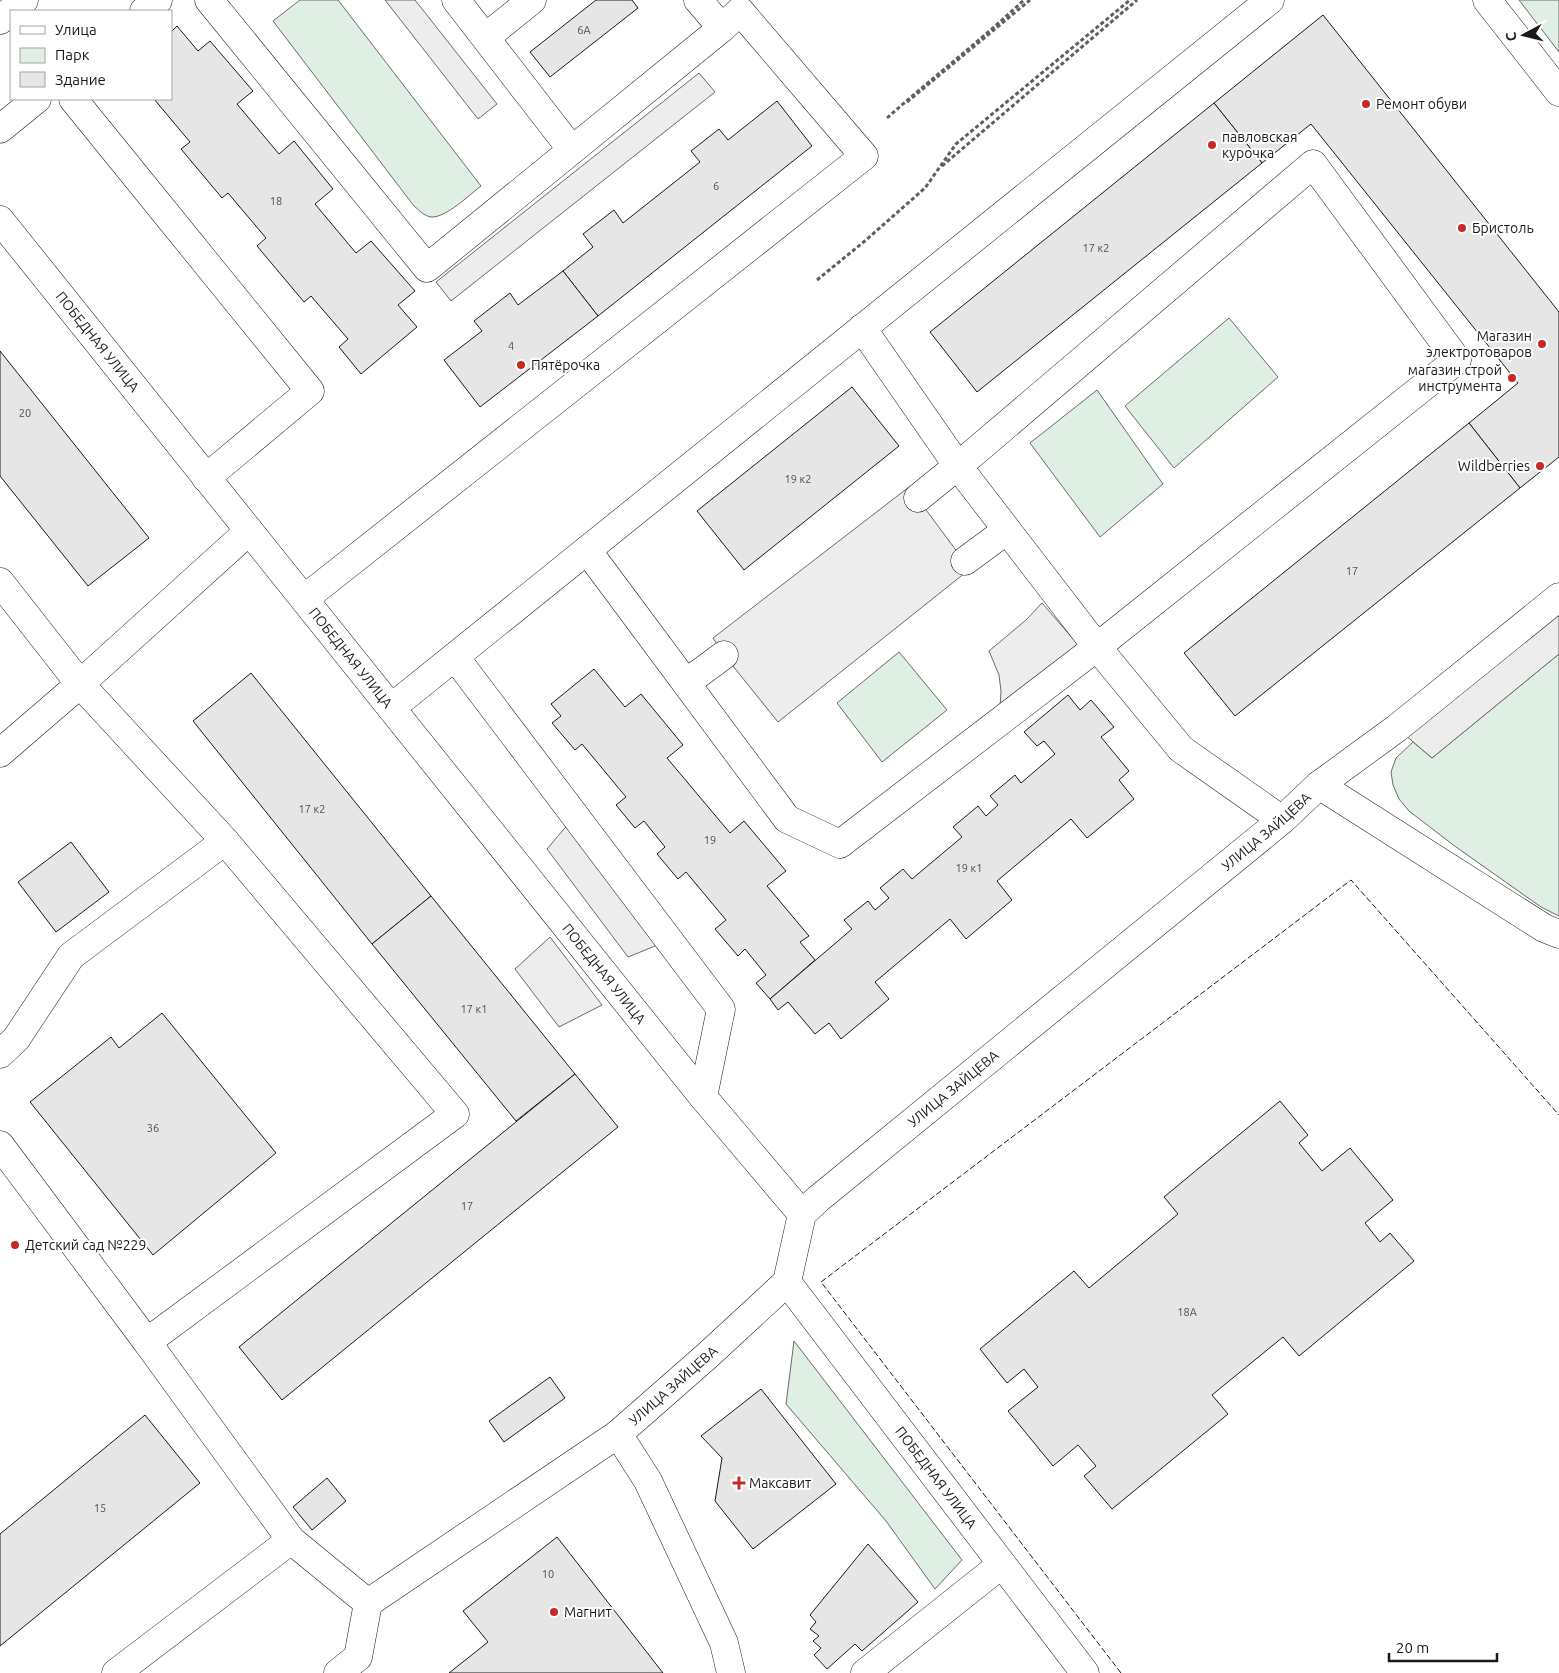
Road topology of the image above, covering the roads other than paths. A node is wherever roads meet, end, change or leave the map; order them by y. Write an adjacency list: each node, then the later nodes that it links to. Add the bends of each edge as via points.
1 (24, 0): 9 (street)
2 (158, 0): 10 (street)
3 (209, 0): 19 (street, via 427,268)
4 (456, 0): 14 (street)
5 (532, 0): 14 (street)
6 (698, 0): 13 (street)
7 (1270, 0): 21 (street)
8 (1487, 0): 15 (street)
9 (12, 10)
10 (145, 10)
11 (10, 12): 12 (street)
12 (0, 20)
13 (722, 28): 19 (street); 31 (street, via 740,11 864,156)
14 (486, 36): 19 (street)
15 (1559, 92)
16 (37, 100): 18 (street)
17 (74, 100): 23 (street, via 310,391)
18 (0, 129)
19 (572, 150)
20 (0, 220): 23 (street, ПОБЕДНАЯ УЛИЦА)
21 (862, 328): 22 (street); 27 (street)
22 (957, 465): 24 (street); 25 (street); 32 (street, via 1312,164 1457,360)
23 (206, 478): 26 (street, ПОБЕДНАЯ УЛИЦА)
24 (918, 498)
25 (1007, 530): 28 (street); 32 (street)
26 (249, 531): 31 (street, ПОБЕДНАЯ УЛИЦА); 36 (street)
27 (587, 550): 34 (street); 35 (street)
28 (965, 561)
29 (0, 582): 36 (street)
30 (1559, 597): 39 (street, via 1397,728)
31 (304, 599): 37 (street, ПОБЕДНАЯ УЛИЦА)
32 (1097, 647): 35 (street, via 840,844 787,819); 40 (street, via 1182,749)
33 (724, 655): 35 (street)
34 (455, 657): 37 (street); 44 (street, via 721,1009)
35 (686, 682)
36 (80, 684): 38 (street); 41 (street)
37 (391, 708): 44 (street, ПОБЕДНАЯ УЛИЦА)
38 (0, 753)
39 (1319, 785): 40 (street, УЛИЦА ЗАЙЦЕВА); 42 (street, УЛИЦА ЗАЙЦЕВА, via 1544,928)
40 (1282, 820): 46 (street, УЛИЦА ЗАЙЦЕВА)
41 (225, 841): 43 (street, via 71,956 16,1039); 48 (street, via 455,1114)
42 (1559, 934)
43 (0, 1054)
44 (703, 1097): 46 (street, ПОБЕДНАЯ УЛИЦА)
45 (0, 1145): 48 (street)
46 (802, 1214): 47 (street)
47 (787, 1282): 49 (street, УЛИЦА ЗАЙЦЕВА); 51 (street, ПОБЕДНАЯ УЛИЦА)
48 (147, 1342): 50 (street)
49 (618, 1434): 52 (street); 55 (street, УЛИЦА ЗАЙЦЕВА, via 648,1481 724,1643)
50 (291, 1540): 52 (street); 53 (street)
51 (1002, 1564): 56 (street); 57 (street, ПОБЕДНАЯ УЛИЦА)
52 (368, 1603): 54 (street, via 358,1657)
53 (116, 1673)
54 (338, 1673)
55 (731, 1673)
56 (865, 1673)
57 (1085, 1673)

